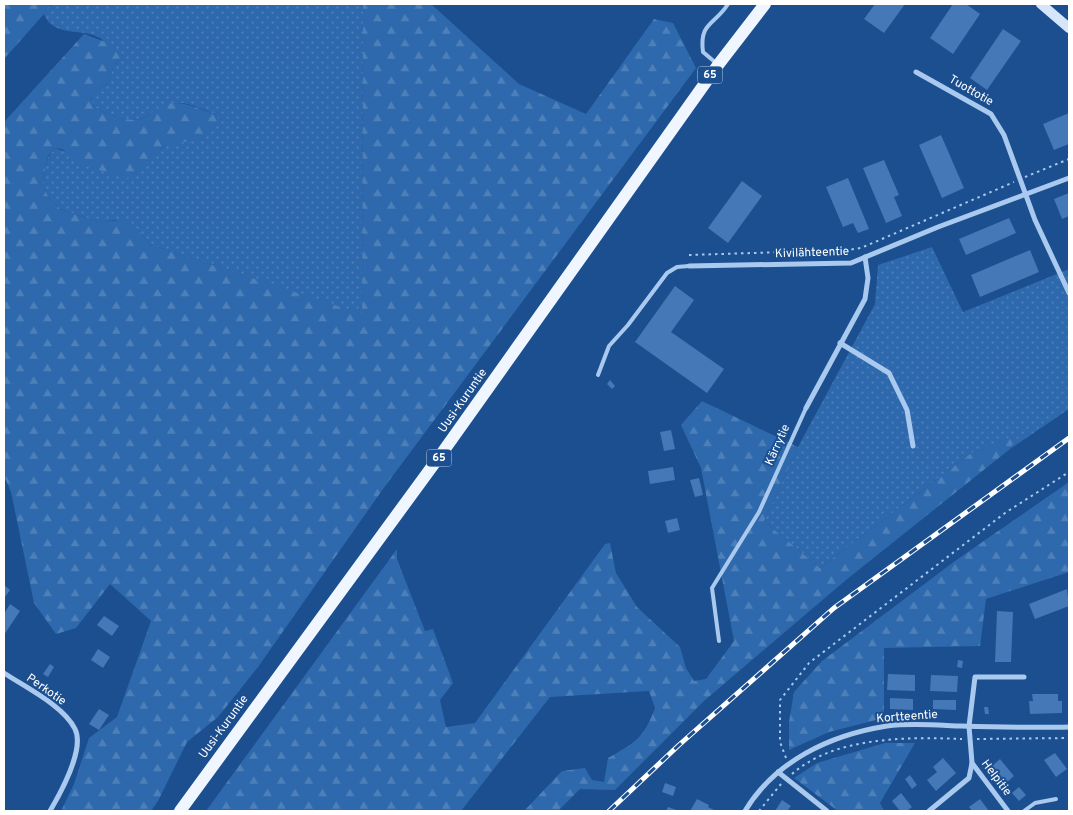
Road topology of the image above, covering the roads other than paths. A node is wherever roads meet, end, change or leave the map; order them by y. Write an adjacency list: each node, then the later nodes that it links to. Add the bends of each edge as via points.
1 (728, 4): 5 (lane, via 705,28 701,39 703,52)
2 (765, 4): 5 (main road, Uusi-Kuruntie / 65)
3 (1042, 4): 4 (main road)
4 (1069, 28)
5 (718, 65): 25 (main road, Uusi-Kuruntie / 65, via 442,453)
6 (916, 72): 8 (street, Tuottotie, via 992,114 1004,135)
7 (1069, 178): 8 (street, Kivilähteentie)
8 (1026, 195): 9 (street, Kivilähteentie); 11 (street, Tuottotie)
9 (865, 257): 10 (street, Kivilähteentie, via 851,263); 12 (street, Kärrytie, via 868,278 865,299)
10 (689, 266): 13 (lane, Kivilähteentie, via 677,267 667,273 608,346)
11 (1069, 293)
12 (840, 343): 14 (street, Kärrytie); 15 (street, via 889,373 907,410)
13 (598, 375)
14 (806, 408): 16 (lane, Kärrytie, via 759,512 712,588)
15 (913, 446)
16 (719, 641)
17 (4, 673): 24 (street, Perkotie, via 59,709 76,731 77,743 66,782)
18 (1024, 677): 19 (street, Helpitie, via 975,677)
19 (970, 726): 20 (street, Kortteentie); 21 (street, Helpitie); 22 (street, Kortteentie, via 888,726 851,734 813,749)
20 (1069, 727)
21 (972, 763): 28 (street, via 968,778); 29 (street, Helpitie)
22 (778, 772): 26 (street, Kortteentie); 27 (street)
23 (1056, 799): 30 (lane, via 1035,804)
24 (50, 811)
25 (180, 811)
26 (744, 811)
27 (827, 811)
28 (929, 811)
29 (1008, 811)
30 (1024, 811)

